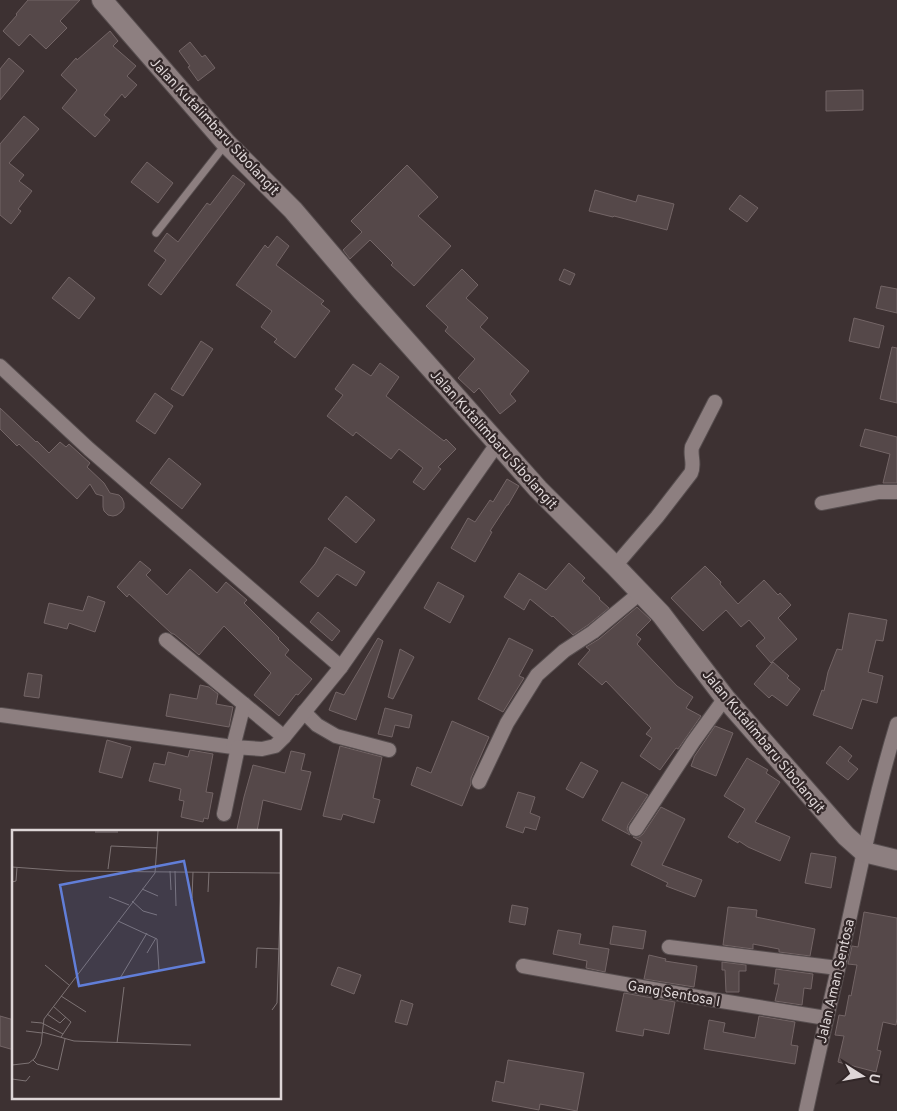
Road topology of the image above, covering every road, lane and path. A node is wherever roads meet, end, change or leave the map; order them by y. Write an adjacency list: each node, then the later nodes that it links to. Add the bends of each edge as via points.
1 (102, 0): 2 (street, Jalan Kutalimbaru Sibolangit)
2 (226, 142): 3 (lane); 6 (street, Jalan Kutalimbaru Sibolangit, via 293,210)
3 (156, 233)
4 (0, 366): 12 (street, via 89,449)
5 (714, 402): 9 (street, via 692,447 693,466 690,472)
6 (497, 444): 9 (street, Jalan Kutalimbaru Sibolangit); 12 (street)
7 (897, 492): 8 (street, via 879,492)
8 (822, 503)
9 (615, 566): 10 (street, Jalan Kutalimbaru Sibolangit)
10 (640, 593): 13 (street, Jalan Kutalimbaru Sibolangit, via 661,614); 21 (street, via 537,675 507,723)
11 (166, 640): 14 (street)
12 (341, 667): 15 (street)
13 (725, 698): 23 (street); 24 (street, Jalan Kutalimbaru Sibolangit, via 846,836)
14 (244, 704): 18 (street); 19 (street)
15 (304, 712): 18 (street); 20 (street, via 317,725 336,736)
16 (0, 715): 19 (street)
17 (897, 724): 24 (street, Jalan Aman Sentosa)
18 (284, 737): 19 (street, via 274,746 262,749)
19 (235, 747): 22 (street)
20 (389, 750)
21 (478, 782)
22 (224, 814)
23 (636, 830)
24 (864, 852): 25 (street, Jalan Kutalimbaru Sibolangit); 28 (street, Jalan Aman Sentosa)
25 (897, 860)
26 (669, 947): 28 (street)
27 (523, 966): 29 (street, Gang Sentosa I)
28 (838, 968): 29 (street, Jalan Aman Sentosa)
29 (826, 1018): 30 (street, Jalan Aman Sentosa)
30 (806, 1111)

